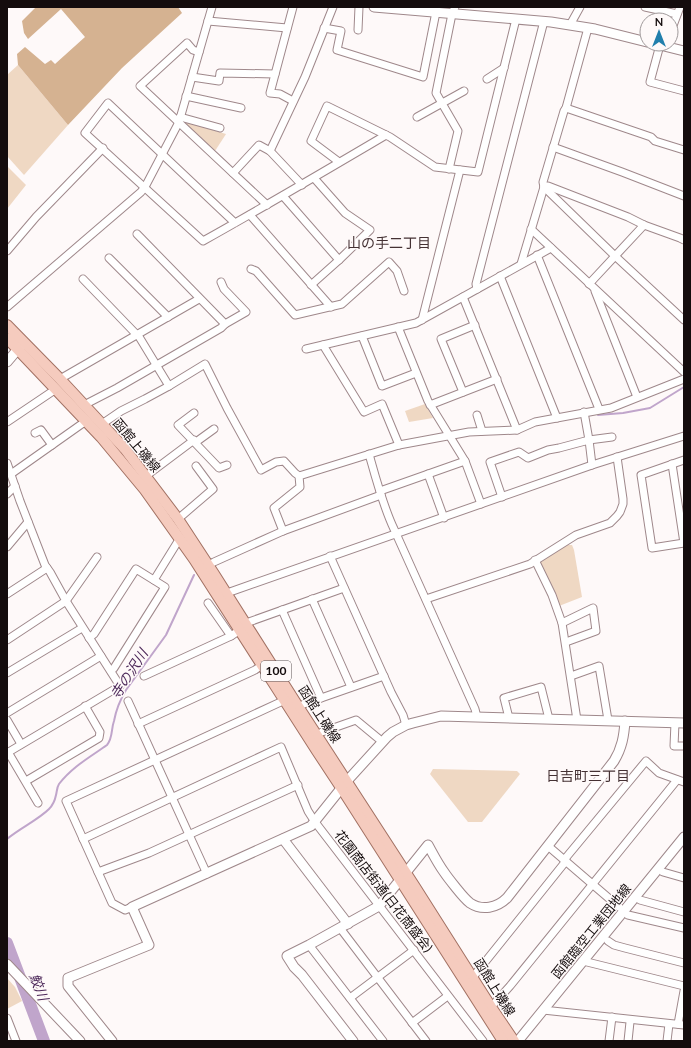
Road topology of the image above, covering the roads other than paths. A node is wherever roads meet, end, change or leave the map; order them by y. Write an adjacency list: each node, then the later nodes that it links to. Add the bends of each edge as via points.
1 (212, 7): 13 (street)
2 (293, 7): 16 (street)
3 (333, 7): 17 (street)
4 (359, 7): 19 (street)
5 (374, 7): 8 (street)
6 (580, 7): 15 (street)
7 (645, 7): 11 (street)
8 (410, 8): 10 (street)
9 (454, 11): 10 (street); 12 (street); 31 (street, via 436,93)
10 (436, 12): 17 (street, via 423,77 337,50 341,31)
11 (668, 12)
12 (516, 19): 14 (street); 23 (street)
13 (208, 21): 16 (street); 21 (street)
14 (544, 21): 15 (street); 73 (street, via 476,284)
15 (570, 24): 18 (street)
16 (287, 28): 24 (street)
17 (324, 28): 30 (street)
18 (588, 28): 20 (street); 33 (street)
19 (358, 30)
20 (639, 40)
21 (199, 52): 25 (street); 35 (street, via 187,43 140,86)
22 (660, 52): 28 (street, via 650,82)
23 (504, 68): 26 (street); 45 (street, via 478,172)
24 (275, 74): 25 (street, via 220,72 219,81); 30 (street, via 270,93 280,94)
25 (192, 77): 29 (street)
26 (487, 79)
27 (464, 92): 31 (street)
28 (684, 92)
29 (186, 96): 32 (street); 35 (street)
30 (293, 101): 41 (street)
31 (442, 104): 34 (street); 44 (street, via 458,131)
32 (241, 108)
33 (566, 108): 38 (street); 40 (street)
34 (417, 117)
35 (179, 120): 36 (street); 42 (street); 46 (street)
36 (220, 128)
37 (386, 136): 43 (street); 43 (street, via 327,106 311,141); 44 (street, via 435,167)
38 (553, 147): 50 (street, via 543,182); 52 (street)
39 (103, 148): 42 (street, via 85,132 108,103); 49 (street); 61 (street)
40 (684, 150)
41 (270, 151): 46 (street, via 259,146); 48 (street)
42 (162, 154): 49 (street); 55 (street)
43 (339, 162): 47 (street)
44 (449, 169): 45 (street)
45 (460, 170): 80 (street)
46 (233, 173): 53 (street)
47 (314, 178): 48 (street); 65 (street, via 345,213 370,230)
48 (302, 185): 51 (street)
49 (145, 187): 55 (street, via 203,241); 77 (street)
50 (544, 187): 56 (street, via 548,186); 57 (street); 63 (street)
51 (283, 196): 53 (street); 65 (street)
52 (684, 196)
53 (267, 205): 54 (street)
54 (250, 214): 55 (street); 71 (street)
55 (235, 223)
56 (644, 225): 59 (street); 63 (street)
57 (531, 229): 60 (street); 66 (street)
58 (137, 234): 76 (street)
59 (684, 241)
60 (551, 248): 62 (street); 72 (street)
61 (7, 251)
62 (537, 255): 66 (street); 105 (street)
63 (615, 256): 72 (street); 81 (street)
64 (109, 258): 79 (street)
65 (339, 260): 71 (street)
66 (521, 264): 68 (street)
67 (252, 270): 78 (street, via 256,271 295,315)
68 (500, 276): 73 (street); 109 (street)
69 (83, 279): 86 (street)
70 (221, 282): 82 (street, via 224,289 246,312)
71 (311, 285): 78 (street)
72 (592, 286): 94 (street); 102 (street)
73 (477, 289): 75 (street)
74 (404, 291): 78 (street, via 397,271 389,262 342,304)
75 (463, 296): 80 (street); 84 (street)
76 (199, 299): 79 (street); 82 (street)
77 (7, 307)
78 (331, 307)
79 (168, 316): 86 (street)
80 (422, 320): 85 (street)
81 (684, 320)
82 (225, 324): 93 (street)
83 (7, 325): 90 (main road, 函館上磯線 / 100)
84 (475, 325): 97 (street); 101 (street, via 441,339)
85 (398, 327): 87 (street); 95 (street)
86 (137, 335): 93 (street); 96 (street)
87 (362, 336): 89 (street); 95 (street, via 382,386)
88 (7, 338): 90 (main road, 函館上磯線 / 100)
89 (323, 345): 91 (street); 123 (street, via 364,412 382,404)
90 (21, 346): 92 (street); 96 (main road, 函館上磯線 / 100); 100 (main road, 函館上磯線 / 100)
91 (306, 349)
92 (7, 362)
93 (156, 365): 99 (street); 103 (street)
94 (684, 372)
95 (416, 373): 104 (street)
96 (60, 379): 103 (main road, 函館上磯線 / 100)
97 (497, 379): 101 (street); 114 (street)
98 (684, 379): 102 (street)
99 (169, 386): 112 (street); 136 (street, via 205,364 261,470 284,460)
100 (56, 389): 110 (main road, 函館上磯線 / 100); 111 (street)
101 (463, 392): 104 (street)
102 (637, 397): 105 (street, via 611,408)
103 (84, 406): 112 (main road, 函館上磯線 / 100)
104 (430, 406): 117 (street)
105 (598, 409): 106 (street)
106 (584, 412): 109 (street); 120 (street)
107 (194, 413): 121 (street, via 178,425)
108 (477, 416): 115 (street)
109 (557, 418): 114 (street, via 535,422)
110 (86, 421): 122 (street); 147 (main road, 函館上磯線 / 100, via 145,490)
111 (7, 422)
112 (102, 424): 135 (main road, 函館上磯線 / 100)
113 (214, 429): 121 (street)
114 (517, 430): 115 (street)
115 (482, 431): 117 (street)
116 (35, 433): 122 (street, via 40,430)
117 (449, 436): 123 (street); 127 (street)
118 (684, 436): 125 (street)
119 (612, 437): 120 (street)
120 (589, 440): 131 (street); 140 (street, via 548,450 528,458 519,452 490,462)
121 (195, 441): 130 (street, via 219,468); 135 (street)
122 (52, 445): 133 (street)
123 (399, 445): 124 (street)
124 (369, 454): 136 (street); 138 (street)
125 (617, 457): 131 (street); 152 (street, via 623,499 618,516 606,525 576,535)
126 (684, 460): 129 (street)
127 (465, 461): 134 (street); 141 (street)
128 (7, 463): 133 (street)
129 (672, 464): 148 (street); 148 (street, via 641,475 652,548)
130 (227, 465)
131 (592, 465): 140 (street)
132 (196, 466): 143 (street, via 213,489)
133 (11, 474): 137 (street)
134 (428, 474): 138 (street); 142 (street)
135 (146, 476): 143 (main road, 函館上磯線 / 100)
136 (299, 476): 145 (street, via 300,487 274,508)
137 (15, 486): 139 (street); 144 (street)
138 (381, 493): 145 (street); 146 (street)
139 (7, 494)
140 (502, 496): 141 (street)
141 (481, 504): 142 (street)
142 (444, 518): 146 (street)
143 (178, 519): 153 (main road, 函館上磯線 / 100)
144 (28, 522): 149 (street); 154 (street)
145 (283, 531): 153 (street)
146 (396, 534): 150 (street); 160 (street)
147 (180, 538): 153 (main road, 函館上磯線 / 100); 155 (street)
148 (684, 543)
149 (7, 546)
150 (330, 556): 156 (street); 157 (street)
151 (97, 557): 161 (street)
152 (536, 560): 160 (street); 164 (street)
153 (205, 567): 157 (main road, 函館上磯線 / 100); 166 (main road, 函館上磯線 / 100)
154 (47, 568): 158 (street); 161 (street)
155 (154, 580): 167 (street, via 136,569); 172 (street, via 165,587)
156 (344, 588): 159 (street); 175 (street)
157 (226, 593): 166 (main road, 函館上磯線 / 100)
158 (7, 594)
159 (312, 599): 163 (street); 177 (street)
160 (426, 599): 184 (street)
161 (66, 601): 165 (street); 168 (street)
162 (208, 603): 166 (street)
163 (282, 610): 166 (street); 178 (street)
164 (562, 624): 169 (street); 169 (street, via 593,608 596,631)
165 (82, 628): 167 (street); 173 (street)
166 (239, 630): 171 (main road, 函館上磯線 / 100); 174 (street); 203 (main road, 函館上磯線 / 100)
167 (89, 638): 170 (street)
168 (7, 640)
169 (566, 642): 176 (street)
170 (101, 656): 172 (street); 183 (street)
171 (262, 665): 179 (main road, 函館上磯線 / 100); 192 (street)
172 (111, 671): 182 (street, via 120,686)
173 (7, 673)
174 (144, 676)
175 (384, 676): 177 (street); 193 (street)
176 (571, 676): 188 (street); 189 (street, via 599,666)
177 (351, 687): 178 (street)
178 (321, 698): 181 (street)
179 (284, 700): 199 (street); 203 (main road, 函館上磯線 / 100)
180 (128, 701): 192 (street)
181 (304, 704)
182 (85, 706): 196 (street); 200 (street, via 100,732 99,738)
183 (7, 713)
184 (477, 717): 185 (street); 193 (street, via 441,716)
185 (509, 718): 186 (street); 186 (street, via 504,698 541,687)
186 (549, 719): 188 (street)
187 (7, 720): 196 (street)
188 (577, 720): 189 (street)
189 (608, 720): 190 (street)
190 (625, 721): 191 (street); 211 (street, via 623,742 617,757)
191 (679, 723): 197 (street, via 674,746)
192 (138, 724): 199 (street)
193 (406, 725): 203 (street, via 387,737)
194 (322, 732): 195 (street, via 356,720)
195 (379, 739)
196 (21, 744): 198 (street)
197 (684, 746)
198 (7, 752): 200 (street)
199 (155, 761): 204 (street); 209 (street, via 66,801)
200 (26, 781): 205 (street)
201 (681, 781): 212 (street, via 659,773 646,761); 218 (street)
202 (298, 785): 204 (street, 花園商店街通(日花商盛会), via 281,747); 206 (street, 花園商店街通(日花商盛会)); 207 (street)
203 (345, 785): 206 (street); 216 (main road, 函館上磯線 / 100)
204 (172, 798): 207 (street); 209 (street)
205 (38, 803)
206 (315, 822): 210 (street, via 312,826); 220 (street, 花園商店街通(日花商盛会))
207 (189, 834): 213 (street, via 149,853); 215 (street)
208 (684, 837): 230 (street, 函館臨空工業団地線)
209 (83, 839): 213 (street)
210 (283, 839): 215 (street); 225 (street)
211 (548, 846): 212 (street); 216 (street, via 507,898 500,904 488,907 476,906 465,898 443,871 428,845)
212 (565, 861): 218 (street); 233 (street)
213 (98, 872): 222 (street, via 112,903 124,910)
214 (662, 872): 217 (street)
215 (207, 874): 222 (street)
216 (403, 876): 220 (street); 233 (main road, 函館上磯線 / 100); 254 (main road, 函館上磯線 / 100)
217 (684, 878)
218 (592, 884): 221 (street); 239 (street)
219 (640, 900): 223 (street)
220 (379, 906): 225 (street); 229 (street, 花園商店街通(日花商盛会))
221 (619, 907)
222 (132, 908): 249 (street, via 149,945 68,978 68,986)
223 (684, 912)
224 (628, 915): 226 (street)
225 (344, 926): 228 (street); 234 (street)
226 (684, 928)
227 (608, 941): 231 (street, via 614,945)
228 (309, 945): 237 (street); 250 (street, via 287,956)
229 (414, 950): 234 (street); 253 (street, 花園商店街通(日花商盛会))
230 (584, 961): 235 (street); 240 (street, 函館臨空工業団地線)
231 (684, 963)
232 (7, 964): 248 (street)
233 (473, 977): 239 (main road, 函館上磯線 / 100)
234 (377, 978): 237 (street); 244 (street)
235 (684, 986)
236 (684, 991): 246 (street)
237 (350, 998): 251 (street)
238 (445, 998): 244 (street)
239 (491, 1007): 255 (main road, 函館上磯線 / 100)
240 (544, 1010): 241 (street); 256 (street, 函館臨空工業団地線)
241 (612, 1017): 245 (street); 257 (street)
242 (630, 1022): 258 (street)
243 (8, 1023): 247 (street)
244 (412, 1023): 252 (street)
245 (669, 1024): 246 (street); 259 (street)
246 (681, 1025)
247 (16, 1041)
248 (80, 1041)
249 (112, 1041)
250 (353, 1041)
251 (383, 1041)
252 (426, 1041)
253 (482, 1041)
254 (504, 1041)
255 (514, 1041)
256 (518, 1041)
257 (609, 1041)
258 (628, 1041)
259 (667, 1041)

